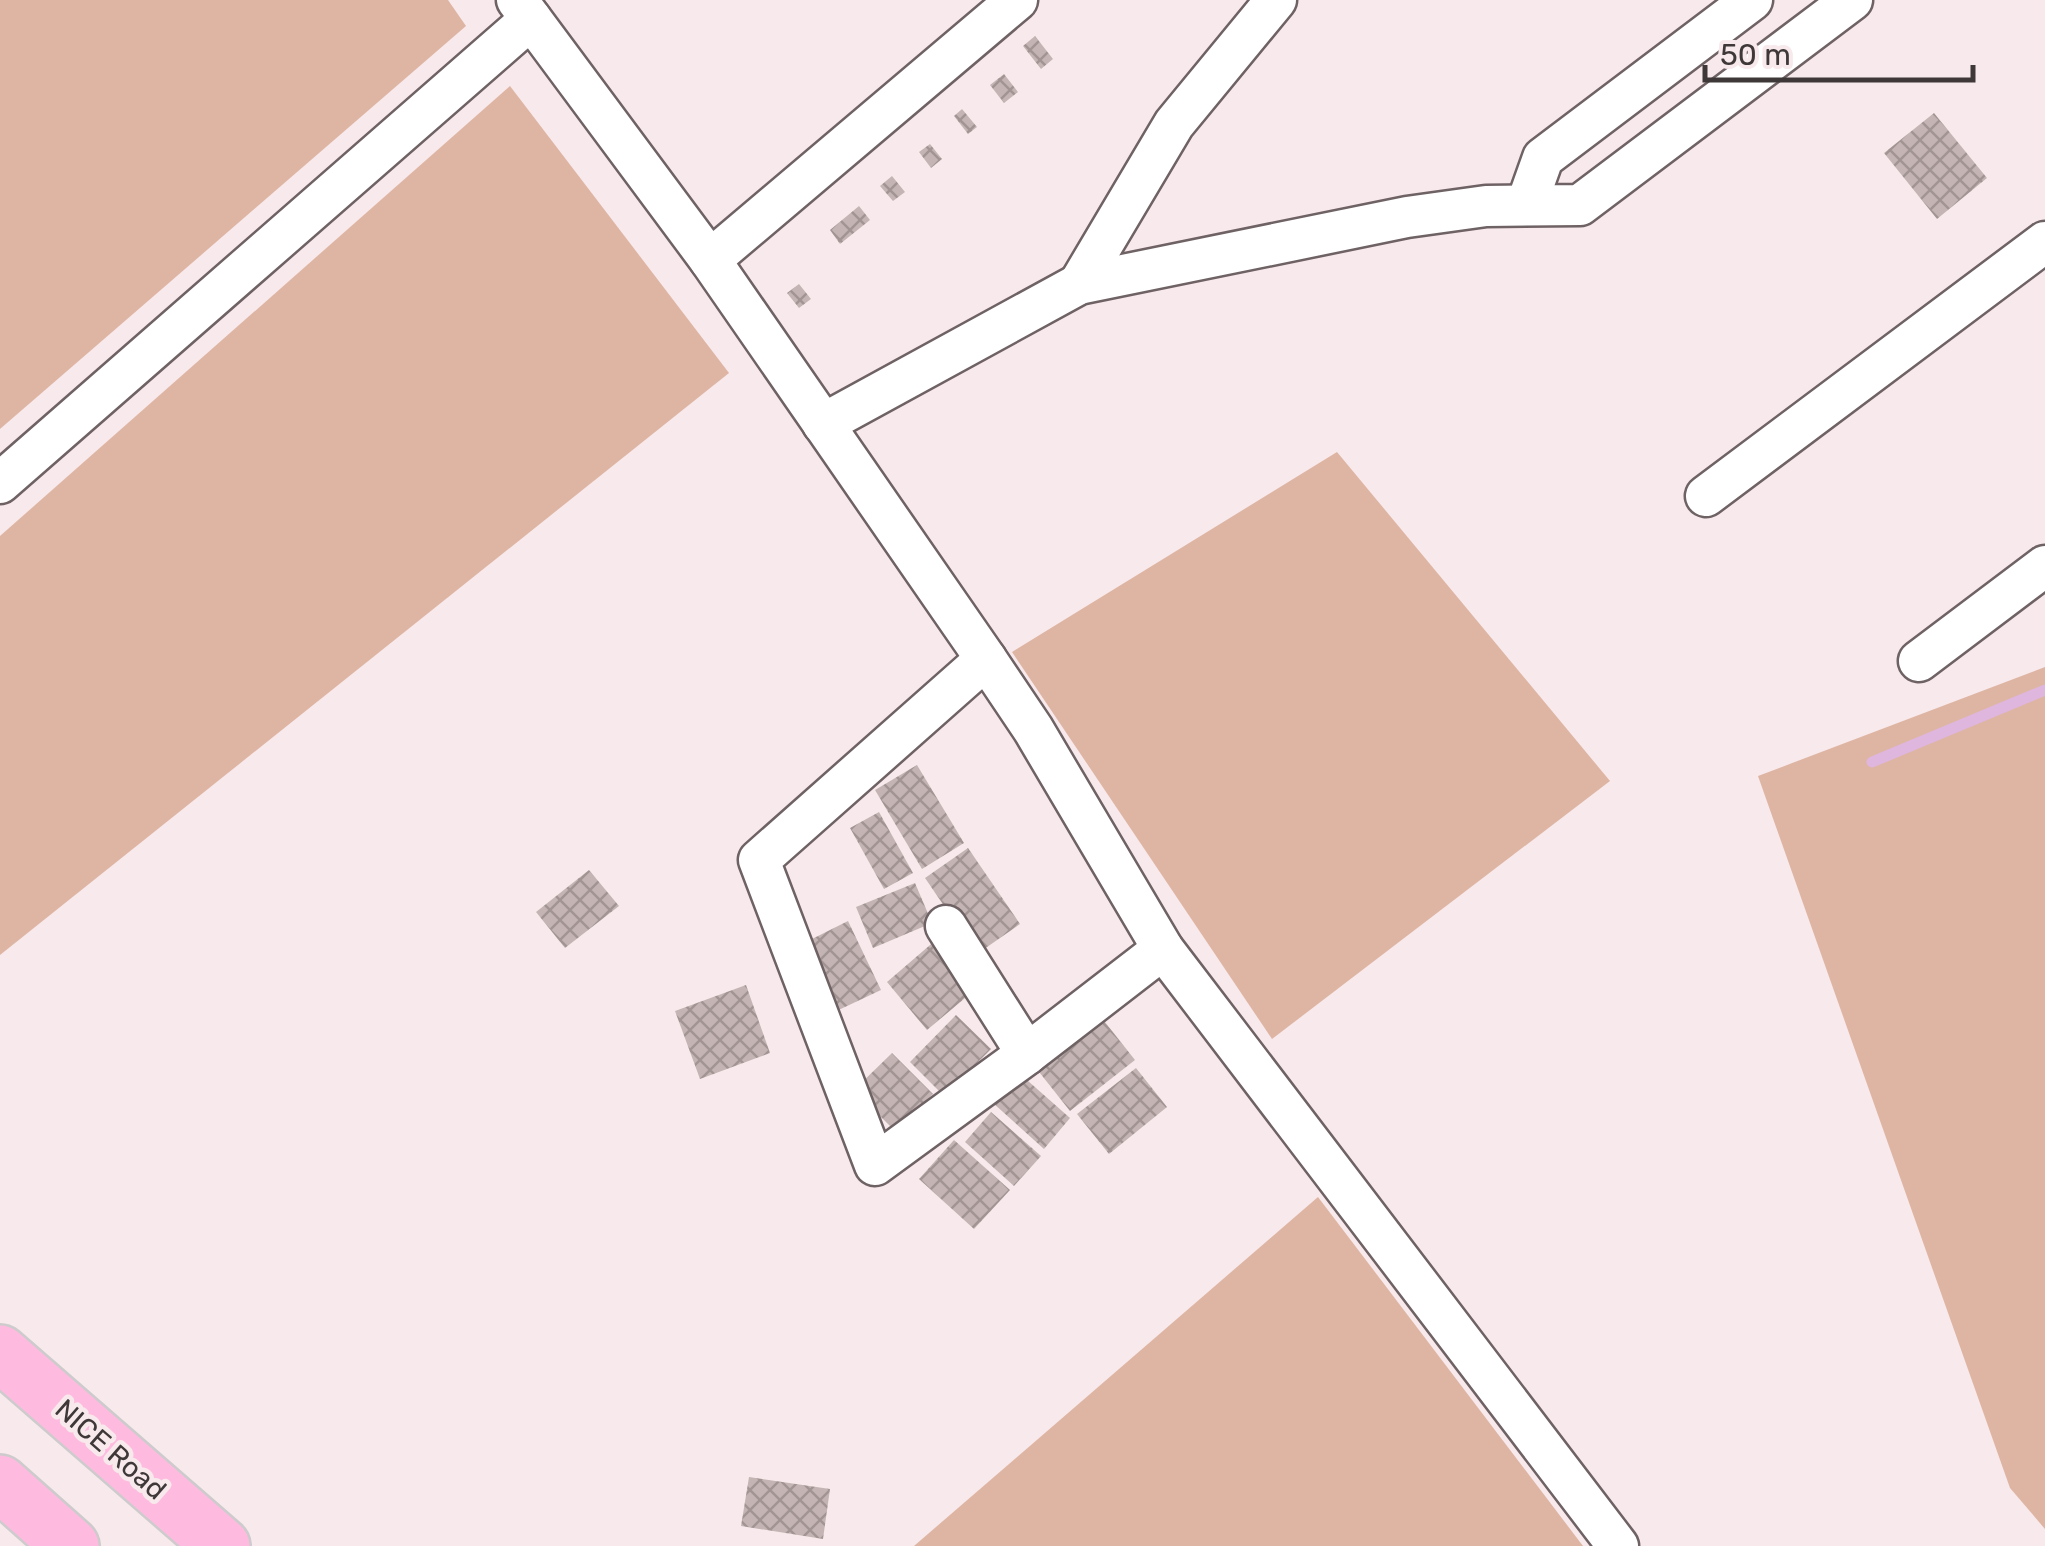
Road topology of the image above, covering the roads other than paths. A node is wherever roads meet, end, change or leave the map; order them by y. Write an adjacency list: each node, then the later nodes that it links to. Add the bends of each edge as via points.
1 (1017, 0): 8 (street)
2 (1276, 0): 9 (street, via 1174,124)
3 (1752, 0): 6 (street, via 1543,158)
4 (1852, 0): 6 (street, via 1580,205)
5 (524, 10): 8 (street); 11 (street)
6 (1527, 203): 9 (street, via 1407,217)
7 (2045, 242): 12 (street)
8 (710, 260): 10 (street)
9 (1079, 284): 10 (street)
10 (823, 424): 14 (street)
11 (0, 483)
12 (1706, 496)
13 (2045, 566): 15 (street)
14 (986, 659): 17 (street); 18 (street, via 759,860 875,1164)
15 (1918, 661)
16 (946, 926): 18 (street)
17 (1163, 949): 18 (street); 23 (street)
18 (1027, 1054)
19 (0, 1353): 22 (highway, NICE Road)
20 (0, 1483): 21 (highway)
21 (72, 1546)
22 (222, 1546)
23 (1618, 1546)

